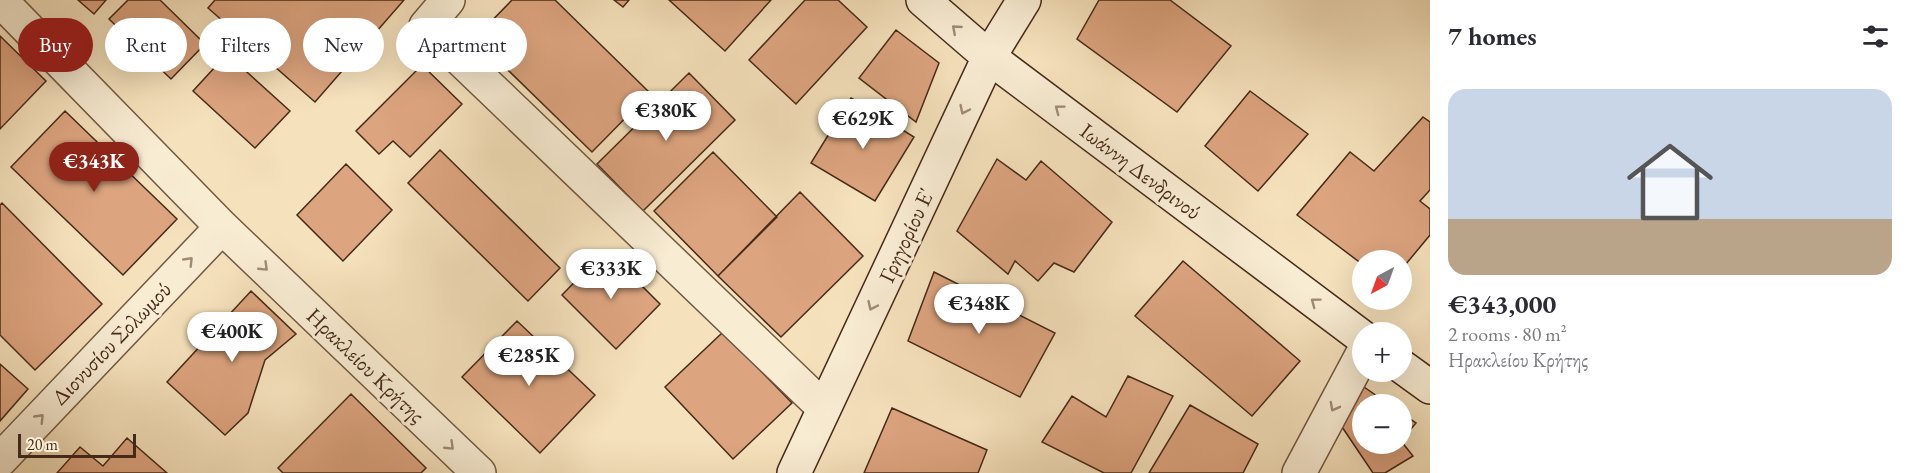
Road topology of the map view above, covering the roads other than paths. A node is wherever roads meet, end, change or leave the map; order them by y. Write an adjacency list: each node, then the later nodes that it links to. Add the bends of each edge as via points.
1 (0, 0): 6 (street, Ηρακλείου Κρήτης)
2 (448, 0): 11 (street, via 426,26)
3 (923, 0): 5 (street, Ιωάννη Δενδρινού, one-way to 3)
4 (1024, 0): 5 (street, Γρηγορίου Ε')
5 (989, 57): 7 (street, Ιωάννη Δενδρινού, one-way to 5); 11 (street, Γρηγορίου Ε', one-way to 11)
6 (222, 227): 12 (street, Διονυσίου Σολωμού, one-way to 6); 13 (street, Ηρακλείου Κρήτης, one-way to 13)
7 (1352, 329)
8 (1352, 374): 15 (street, one-way to 15)
9 (1412, 374): 10 (street)
10 (1430, 387)
11 (824, 408): 14 (street, Γρηγορίου Ε')
12 (0, 460)
13 (479, 473)
14 (794, 473)
15 (1299, 473)

